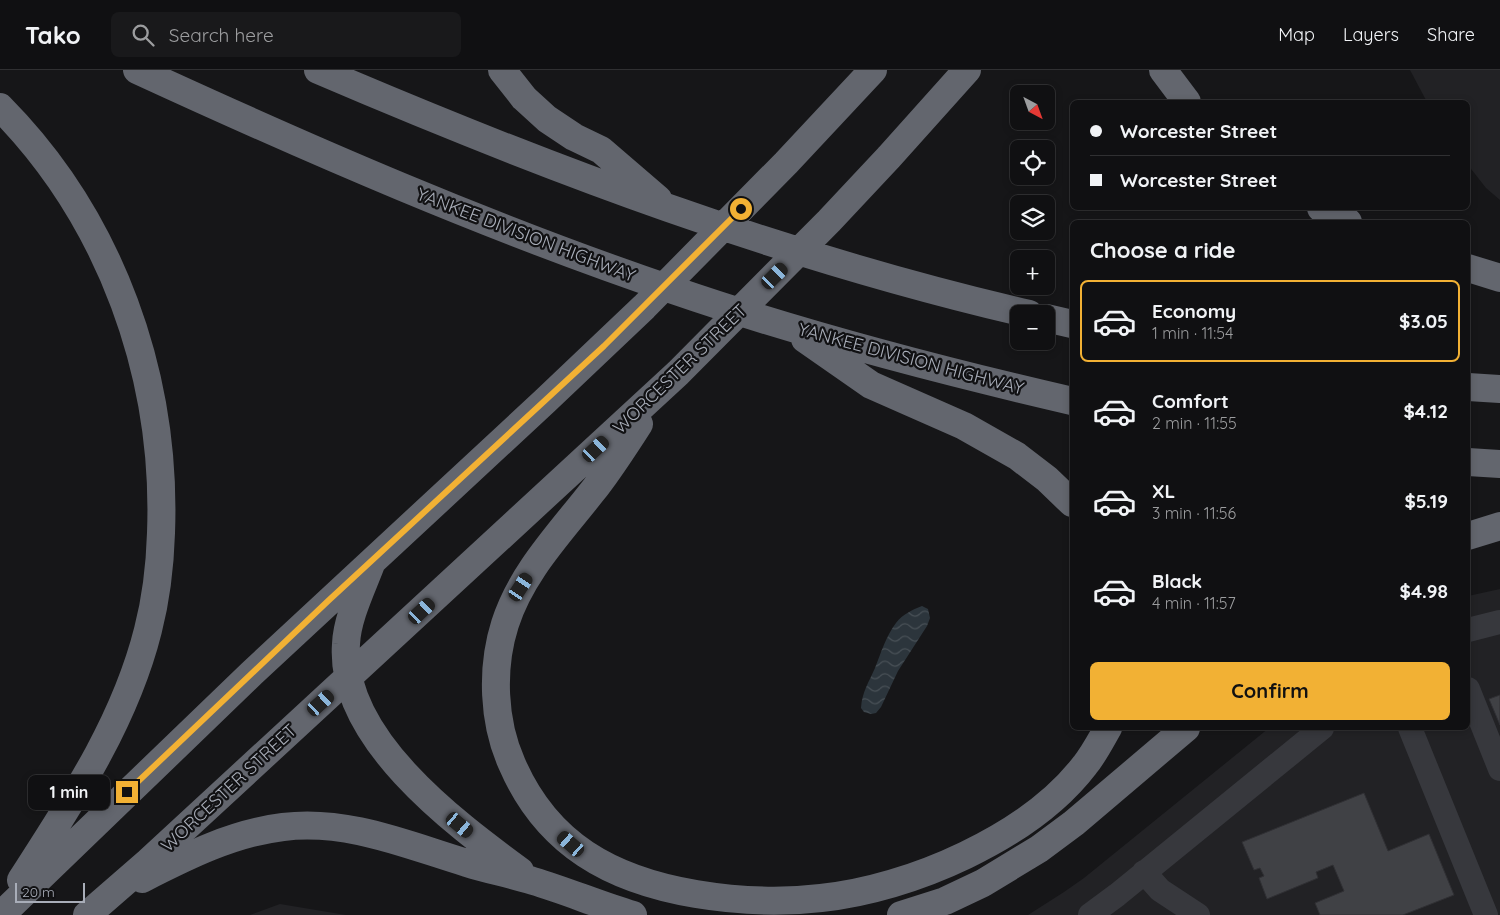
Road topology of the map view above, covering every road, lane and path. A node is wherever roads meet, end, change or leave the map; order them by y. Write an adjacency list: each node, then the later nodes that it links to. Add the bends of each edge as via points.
1 (138, 70): 19 (highway, YANKEE DIVISION HIGHWAY, via 276,134 512,232)
2 (318, 70): 11 (highway, via 489,142)
3 (502, 70): 11 (highway, via 524,98 547,119 601,150)
4 (851, 70): 10 (highway)
5 (873, 70): 10 (highway)
6 (967, 70): 20 (highway, WORCESTER STREET, via 803,248)
7 (1163, 70): 8 (highway)
8 (1186, 100)
9 (0, 106): 42 (highway, via 39,150 72,196 97,240 120,292 137,341 152,401 162,505 151,618 124,701 82,785)
10 (823, 124): 29 (highway, via 644,307)
11 (671, 210): 16 (highway, via 843,264)
12 (1324, 210): 13 (highway)
13 (1344, 220)
14 (1470, 269): 15 (highway)
15 (1500, 278)
16 (1010, 309)
17 (1055, 320): 18 (highway)
18 (1070, 324)
19 (785, 326): 23 (highway, YANKEE DIVISION HIGHWAY); 26 (highway, via 871,385 964,426 1017,456)
20 (668, 382): 32 (highway, WORCESTER STREET); 34 (highway, via 594,490 529,574 515,599 501,638 497,697 500,727 508,756 540,813 571,844 597,862 625,875 682,892 762,901 802,900 862,892 897,883 953,861 1022,822 1053,799 1076,776)
21 (1470, 387): 22 (highway)
22 (1500, 389)
23 (1070, 401)
24 (1470, 462): 25 (highway)
25 (1500, 464)
26 (1070, 501)
27 (1500, 526): 28 (highway)
28 (1470, 535)
29 (372, 560): 32 (highway, via 346,636); 42 (highway)
30 (1500, 622): 31 (lane)
31 (1470, 630)
32 (349, 678): 40 (highway, via 365,720 408,777 462,827); 41 (highway, WORCESTER STREET)
33 (1470, 694): 38 (lane)
34 (1107, 730)
35 (1184, 730): 45 (highway, via 1039,849 983,883 945,901)
36 (1320, 730): 39 (lane)
37 (1411, 730): 48 (lane)
38 (1500, 769)
39 (1144, 872): 46 (lane); 47 (lane, via 1160,890)
40 (534, 881): 41 (highway, via 365,832 302,826 266,830 214,845); 44 (highway)
41 (112, 894): 43 (highway, WORCESTER STREET)
42 (1, 914)
43 (87, 915)
44 (633, 915)
45 (901, 915)
46 (1090, 915)
47 (1198, 915)
48 (1486, 915)

